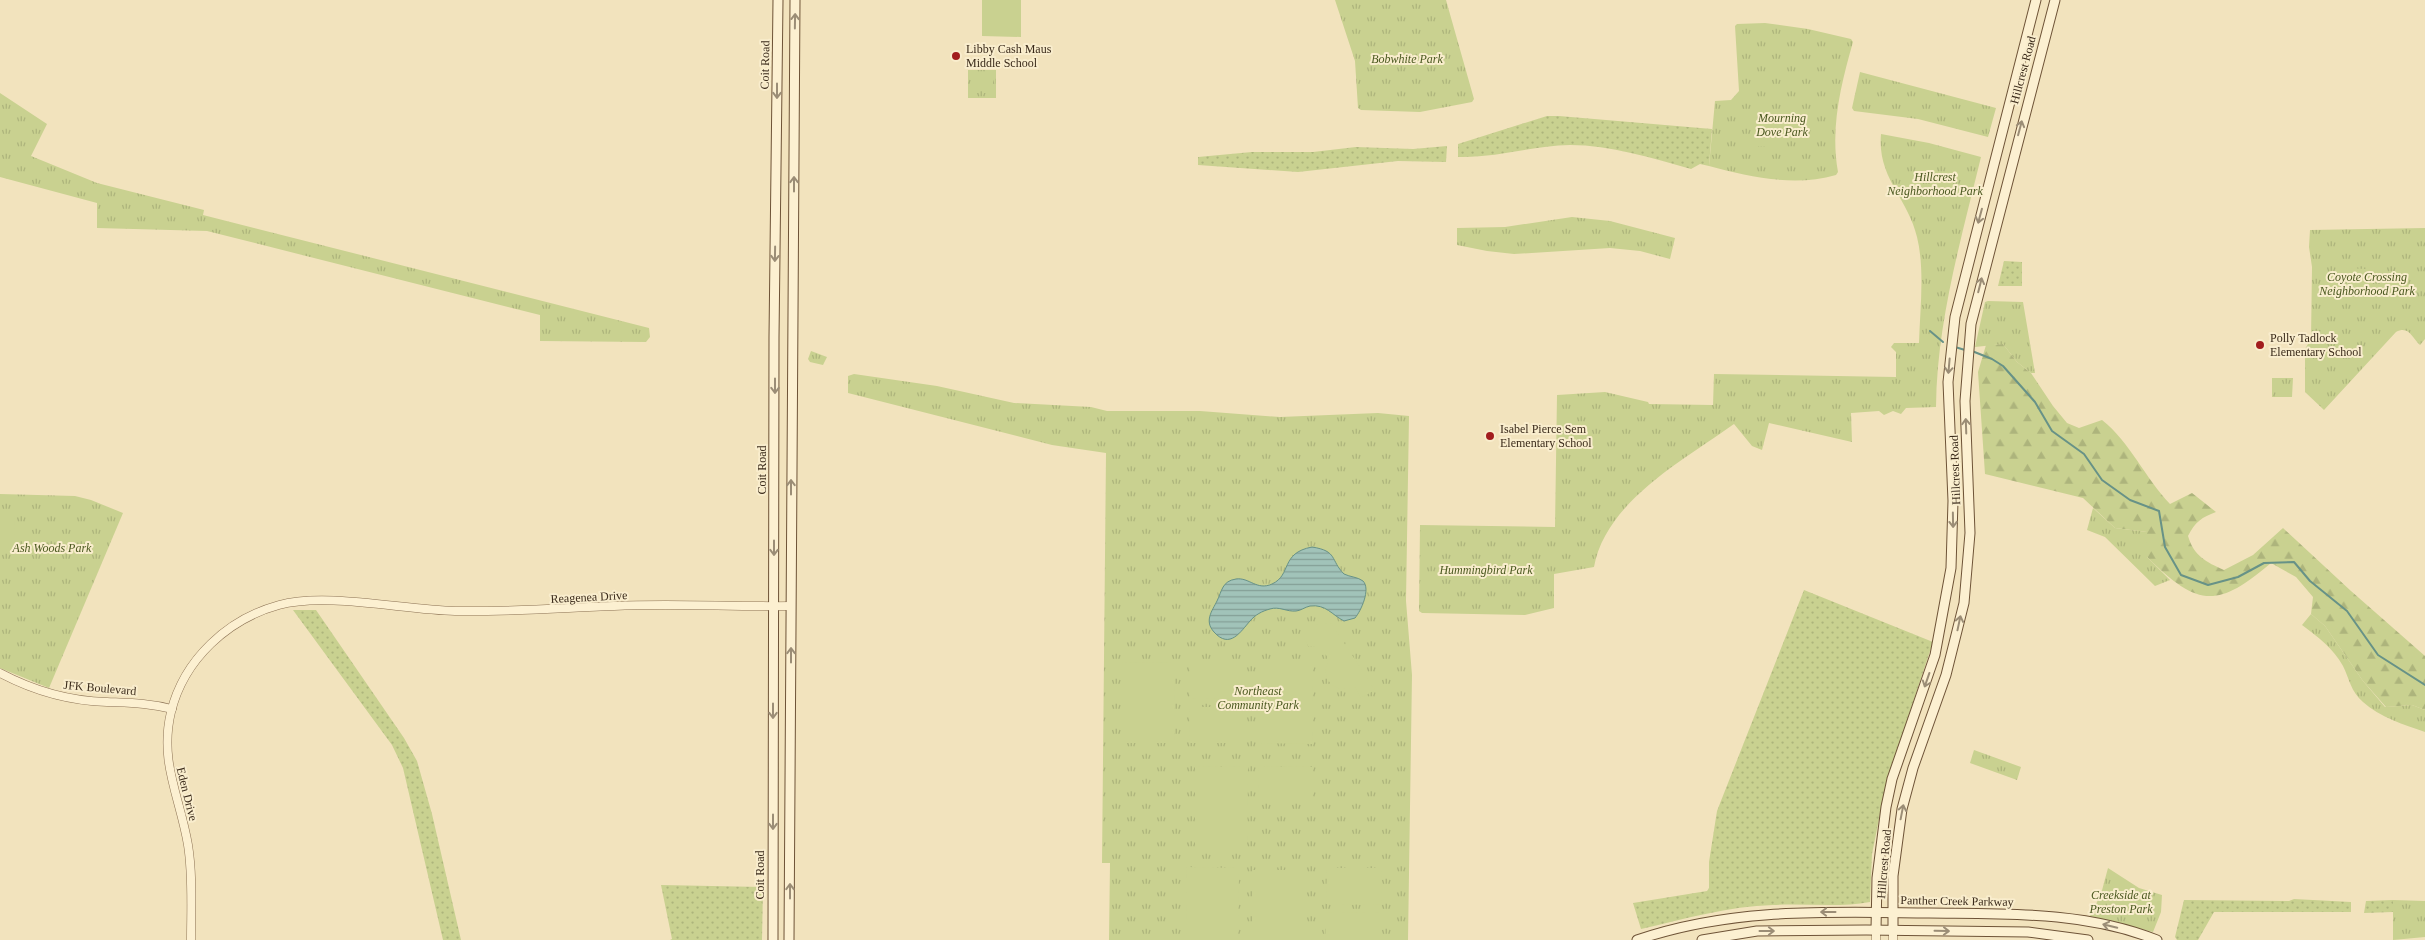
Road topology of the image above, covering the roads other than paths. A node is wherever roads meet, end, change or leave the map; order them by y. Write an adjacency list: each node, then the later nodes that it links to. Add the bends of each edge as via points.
1 (778, 0): 6 (main road, Coit Road, one-way to 6)
2 (795, 0): 7 (main road, one-way to 2)
3 (2036, 0): 10 (main road, Hillcrest Road, one-way to 10, via 1961,288 1953,331 1948,402 1953,501 1951,568 1935,655 1890,789 1881,835)
4 (2055, 0): 11 (main road, Hillcrest Road, one-way to 4, via 1893,876 1902,808 1946,675 1964,603 1970,534 1965,402 1970,333)
5 (388, 606): 6 (street, Reagenea Drive, via 518,612 615,606); 9 (street, Eden Drive, via 297,602 256,613 232,626 204,650 189,670)
6 (774, 606): 7 (street, Reagenea Drive); 17 (main road, Coit Road, one-way to 17)
7 (791, 606): 18 (main road, one-way to 7)
8 (0, 673): 9 (street, JFK Boulevard, via 62,697 143,702)
9 (172, 709): 16 (street, Eden Drive, via 167,760 190,857)
10 (1876, 912): 11 (main road, Panther Creek Parkway); 15 (main road, Hillcrest Road); 19 (main road, Panther Creek Parkway, one-way to 19, via 1754,915 1677,928)
11 (1893, 912): 12 (main road, Panther Creek Parkway); 13 (main road, Hillcrest Road)
12 (2028, 915): 14 (main road); 23 (main road, Panther Creek Parkway, one-way to 12, via 2079,918)
13 (1893, 930): 14 (main road, one-way to 14); 15 (main road); 21 (street, Hillcrest Road)
14 (2028, 932): 22 (main road)
15 (1876, 935): 20 (main road, one-way to 15, via 1757,931)
16 (191, 940)
17 (773, 940)
18 (789, 940)
19 (1637, 940)
20 (1702, 940)
21 (1893, 940)
22 (2088, 940)
23 (2157, 940)

